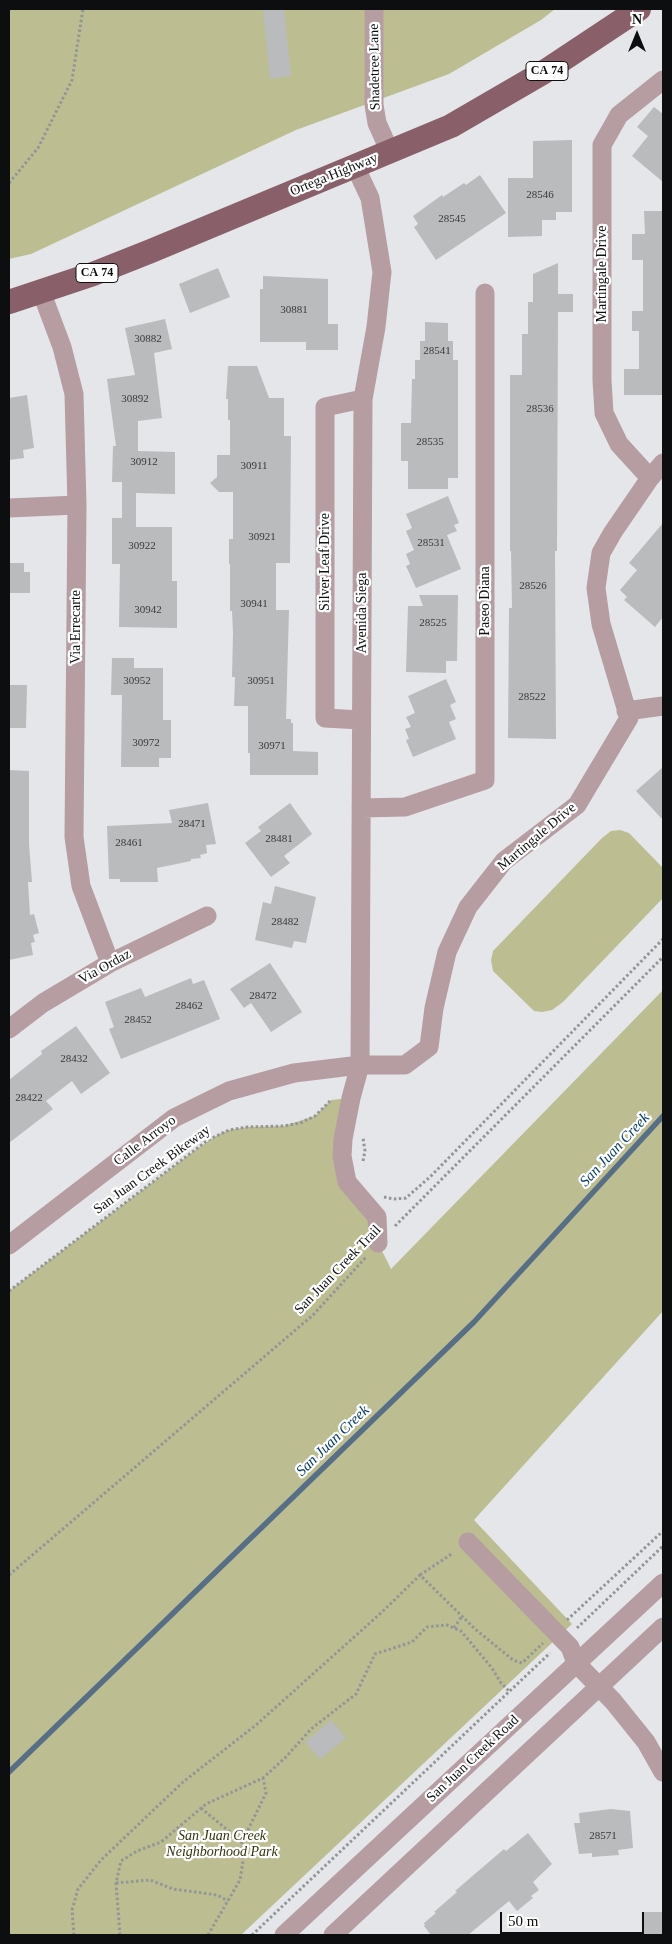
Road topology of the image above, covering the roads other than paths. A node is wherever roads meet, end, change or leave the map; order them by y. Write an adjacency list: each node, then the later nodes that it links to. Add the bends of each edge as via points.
1 (374, 9): 4 (street, Shadetree Lane, via 374,105 377,123)
2 (639, 9): 4 (main road, Ortega Highway / CA 74, via 544,72 451,126)
3 (663, 80): 11 (street, Martingale Drive, via 619,115 602,144 604,413 619,444)
4 (390, 152): 5 (main road, Ortega Highway / CA 74)
5 (355, 166): 6 (main road, Ortega Highway / CA 74, via 143,255); 9 (street, Avenida Siega, via 370,198 382,272 376,328)
6 (41, 291): 8 (main road, Ortega Highway / CA 74); 12 (street, Via Errecarte, via 62,347 74,394)
7 (485, 293): 17 (street, Paseo Diana, via 485,780 405,807)
8 (9, 302)
9 (362, 399): 16 (street, Avenida Siega); 16 (street, Silver Leaf Drive, via 325,407 325,718)
10 (663, 464): 11 (street)
11 (650, 478): 15 (street, via 601,553 596,588 601,624)
12 (77, 505): 13 (street); 19 (street, Via Errecarte, via 74,838 81,886)
13 (9, 508)
14 (663, 706): 15 (street)
15 (626, 711): 21 (street, Martingale Drive, via 628,718 577,805 504,861 468,907 447,952 429,1047 405,1065)
16 (361, 720): 17 (street, Avenida Siega)
17 (361, 808): 21 (street, Avenida Siega)
18 (207, 916): 19 (street, Via Ordaz)
19 (110, 964): 20 (street, Via Ordaz, via 43,1003)
20 (9, 1029)
21 (360, 1065): 22 (street, Avenida Siega, via 350,1098 342,1156 347,1182 377,1217); 23 (street, Calle Arroyo, via 294,1073 229,1091 174,1118)
22 (378, 1243)
23 (9, 1245)
24 (468, 1542): 27 (street, via 570,1647)
25 (663, 1583): 27 (street, San Juan Creek Road)
26 (663, 1627): 28 (street)
27 (576, 1663): 28 (street); 30 (street, San Juan Creek Road)
28 (598, 1687): 29 (street, via 646,1742); 31 (street)
29 (663, 1772)
30 (284, 1935)
31 (333, 1935)

